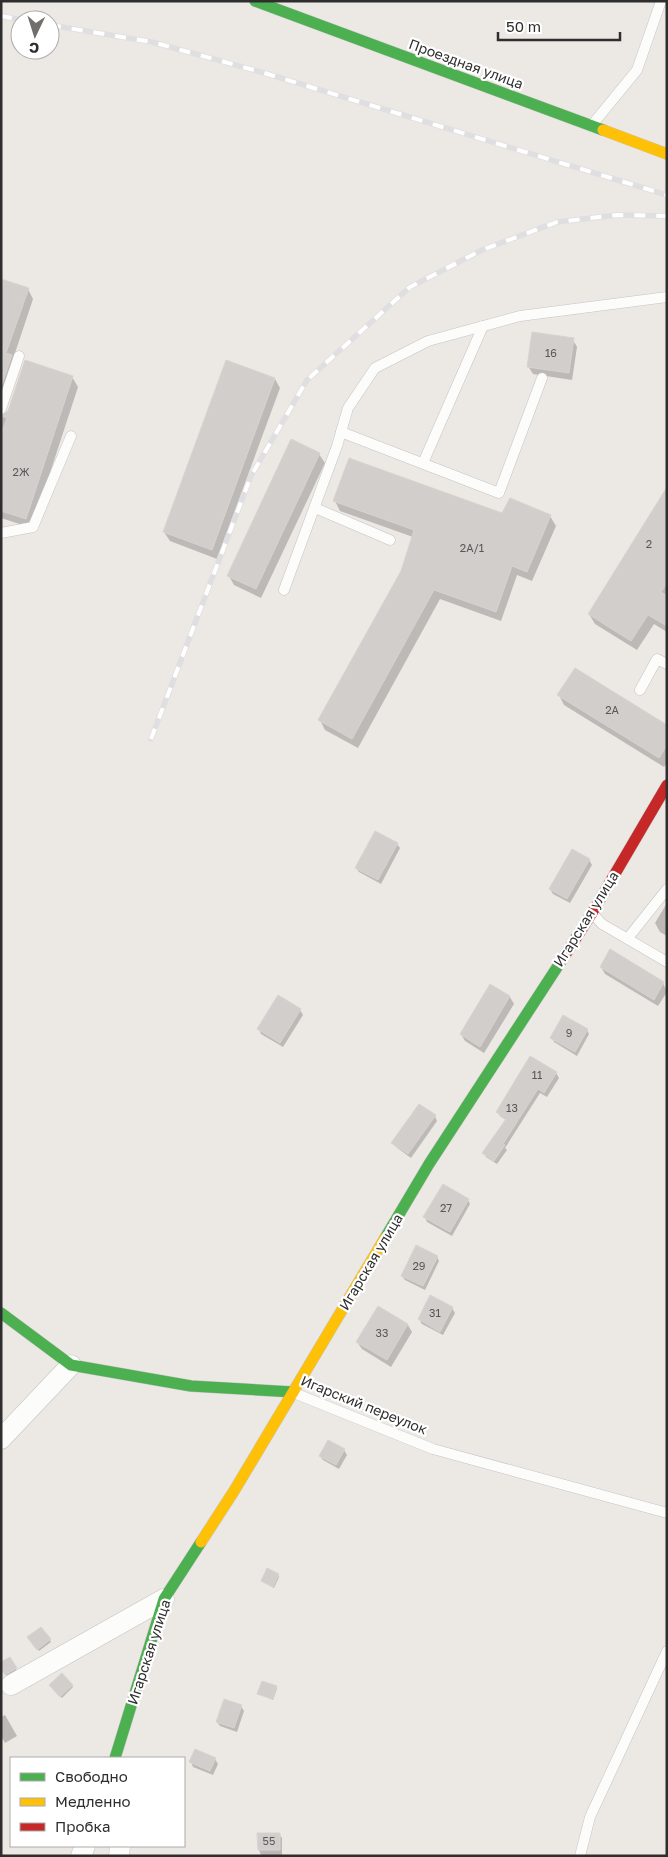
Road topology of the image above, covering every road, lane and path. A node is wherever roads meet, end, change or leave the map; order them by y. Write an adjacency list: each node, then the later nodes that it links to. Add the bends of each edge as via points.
1 (255, 1): 3 (street, Проездная улица)
2 (661, 1): 3 (lane, via 637,70)
3 (591, 126): 4 (street, Проездная улица)
4 (667, 154)
5 (667, 297): 6 (lane, via 520,316)
6 (483, 326): 10 (lane, via 428,341 375,368 348,408); 12 (lane)
7 (19, 356): 9 (lane)
8 (542, 378): 12 (lane, via 499,494)
9 (1, 409)
10 (341, 432): 12 (lane); 13 (lane)
11 (71, 436): 14 (lane, via 33,527)
12 (423, 463)
13 (314, 508): 15 (lane); 16 (lane)
14 (1, 533)
15 (390, 540)
16 (284, 590)
17 (667, 664): 18 (lane, via 658,659)
18 (640, 690)
19 (667, 784): 21 (street, Игарская улица)
20 (667, 889): 22 (lane)
21 (592, 913): 22 (lane, via 602,924); 26 (street, Игарская улица, via 429,1164)
22 (628, 938): 23 (lane)
23 (667, 962)
24 (1, 1313): 25 (street, Игарский переулок)
25 (71, 1365): 26 (street, Игарский переулок, via 192,1386); 27 (street)
26 (293, 1392): 28 (lane, Игарский переулок, via 434,1449); 29 (street, Игарская улица, via 234,1491)
27 (1, 1439)
28 (667, 1513)
29 (164, 1598): 31 (street); 32 (street, Игарская улица)
30 (667, 1651): 33 (lane, via 590,1817)
31 (11, 1686)
32 (115, 1757)
33 (580, 1856)

